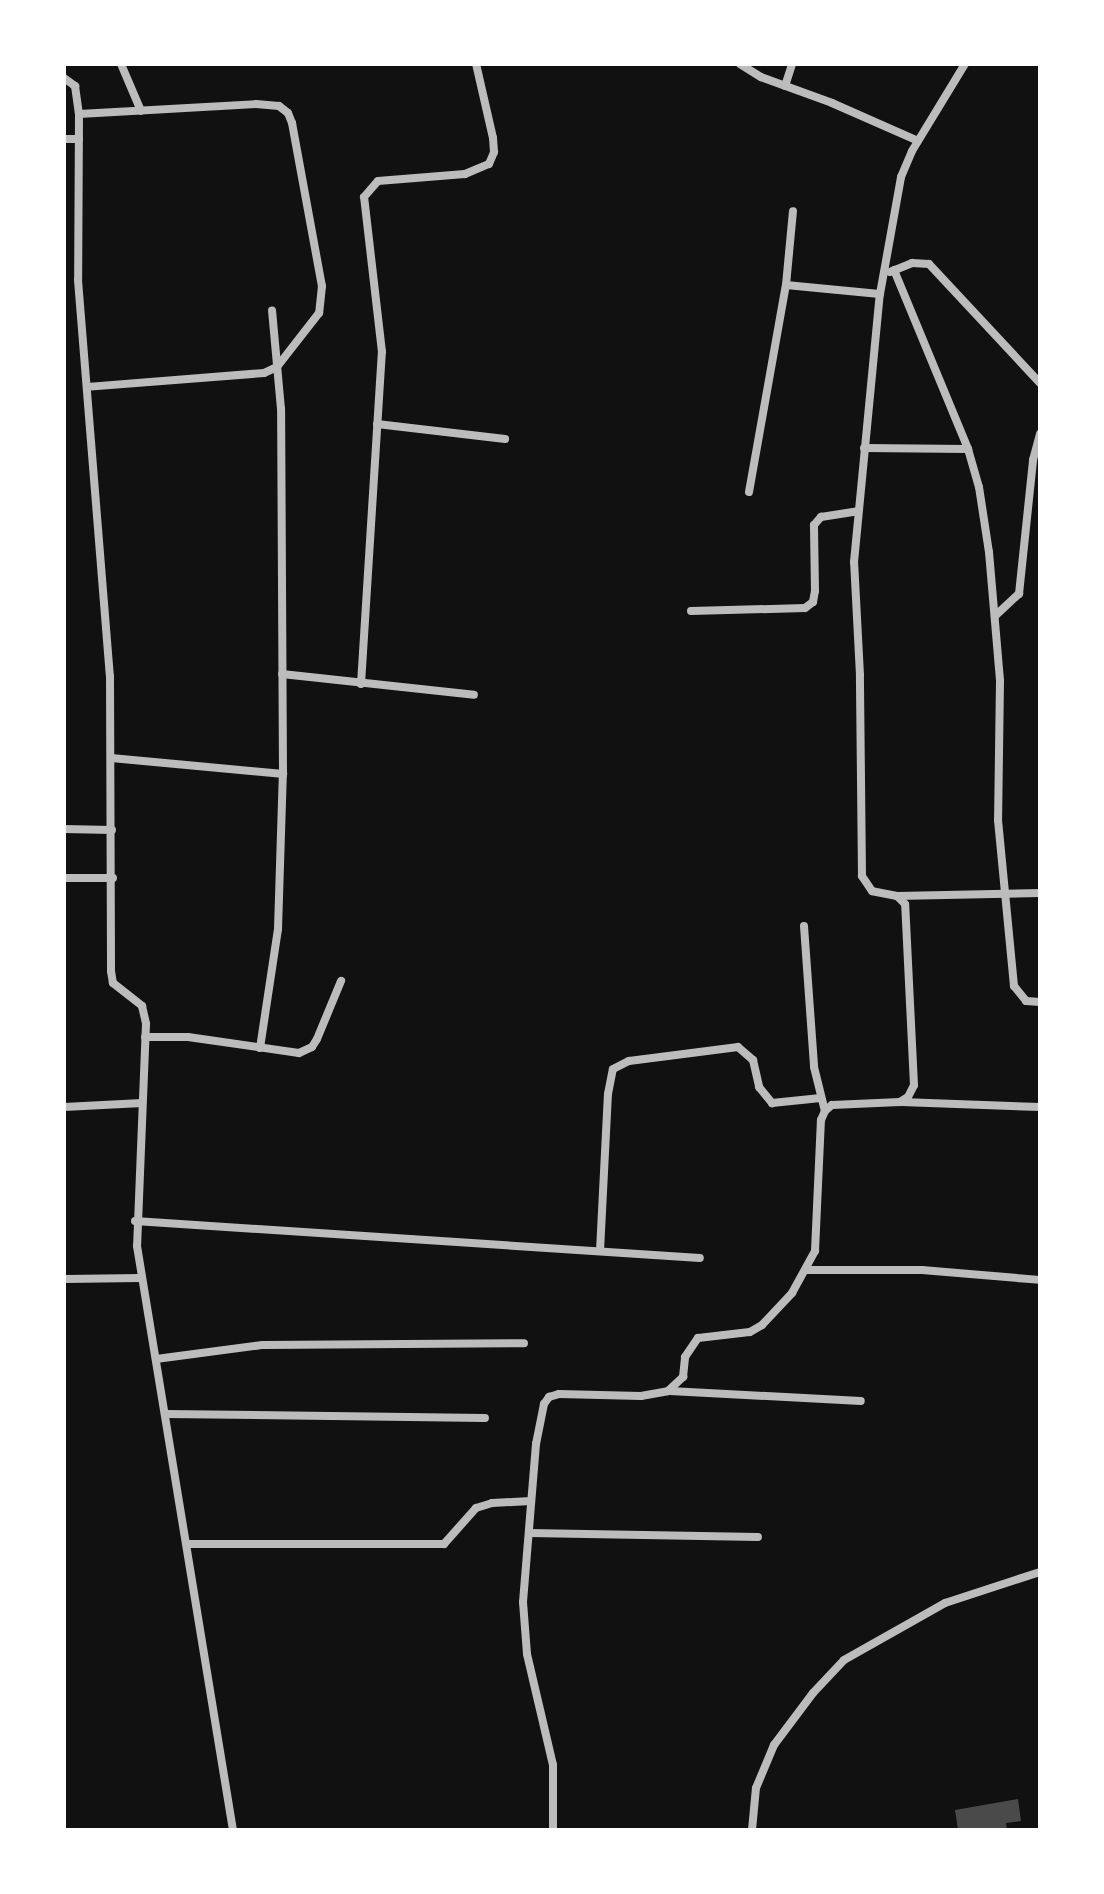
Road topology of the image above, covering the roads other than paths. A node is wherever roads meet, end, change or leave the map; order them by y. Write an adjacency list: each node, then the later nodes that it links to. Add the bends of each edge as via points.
1 (121, 64): 8 (street)
2 (476, 64): 22 (street, via 493,138 489,164 465,174 378,181 364,197 382,352)
3 (740, 64): 7 (street)
4 (792, 64): 7 (street)
5 (965, 64): 12 (street)
6 (64, 78): 9 (street, via 75,86)
7 (785, 86): 12 (street)
8 (141, 111): 9 (street); 19 (street, via 271,104 288,113 322,302)
9 (79, 114): 11 (street)
10 (64, 139): 11 (street)
11 (79, 139): 21 (street, via 78,280)
12 (918, 141): 15 (street, via 901,177)
13 (793, 211): 16 (street)
14 (894, 270): 15 (street); 20 (street, via 929,264); 26 (street)
15 (882, 275): 17 (street)
16 (786, 285): 17 (street); 27 (street)
17 (880, 294): 25 (street)
18 (272, 310): 19 (street)
19 (277, 367): 21 (street, via 264,373); 31 (street)
20 (1040, 383)
21 (88, 387): 34 (street)
22 (377, 424): 24 (street); 32 (street)
23 (1040, 434): 30 (street, via 1019,594)
24 (505, 439)
25 (864, 448): 26 (street); 28 (street)
26 (968, 449): 30 (street, via 986,524)
27 (749, 492)
28 (858, 511): 29 (street, via 821,517 814,525 815,591 805,608); 42 (street, via 853,584 860,675 862,876 872,891)
29 (691, 611)
30 (995, 616): 40 (street, via 1001,706 998,820)
31 (282, 674): 32 (street); 35 (street)
32 (361, 684): 33 (street)
33 (474, 695)
34 (111, 758): 35 (street); 37 (street)
35 (283, 774): 47 (street, via 278,929)
36 (64, 829): 37 (street)
37 (112, 830): 39 (street)
38 (64, 878): 39 (street)
39 (113, 878): 46 (street, via 113,983 142,1006)
40 (1005, 893): 41 (street); 42 (street); 45 (street, via 1014,986 1026,1001)
41 (1040, 893)
42 (897, 896): 49 (street, via 907,915 915,1073 908,1097)
43 (804, 926): 48 (street, via 809,1025)
44 (341, 981): 47 (street, via 312,1047 287,1054)
45 (1040, 1002)
46 (145, 1037): 47 (street, via 188,1037); 50 (street)
47 (260, 1048)
48 (821, 1098): 53 (street); 55 (street, via 772,1103 759,1087 753,1060 738,1047 629,1061 613,1069)
49 (900, 1102): 52 (street); 53 (street, via 832,1105)
50 (142, 1103): 51 (street); 54 (street)
51 (64, 1107)
52 (1040, 1107)
53 (825, 1111): 57 (street, via 815,1251)
54 (135, 1221): 55 (street); 58 (street)
55 (600, 1251): 56 (street)
56 (700, 1258)
57 (807, 1270): 60 (street, via 922,1270); 63 (street, via 762,1325 750,1332 698,1338 685,1357 683,1377)
58 (141, 1278): 59 (street); 62 (street)
59 (64, 1279)
60 (1040, 1280)
61 (524, 1343): 62 (street, via 263,1345)
62 (156, 1359): 65 (street)
63 (668, 1391): 64 (street); 67 (street, via 549,1397 540,1414)
64 (861, 1401)
65 (165, 1414): 66 (street); 70 (street)
66 (485, 1418)
67 (531, 1501): 68 (street); 70 (street, via 476,1508 444,1544)
68 (529, 1533): 69 (street); 73 (street, via 524,1626 553,1765)
69 (758, 1537)
70 (188, 1544): 72 (street)
71 (1040, 1572): 74 (street, via 945,1603 844,1660 774,1745 756,1788)
72 (233, 1830)
73 (553, 1830)
74 (752, 1830)

